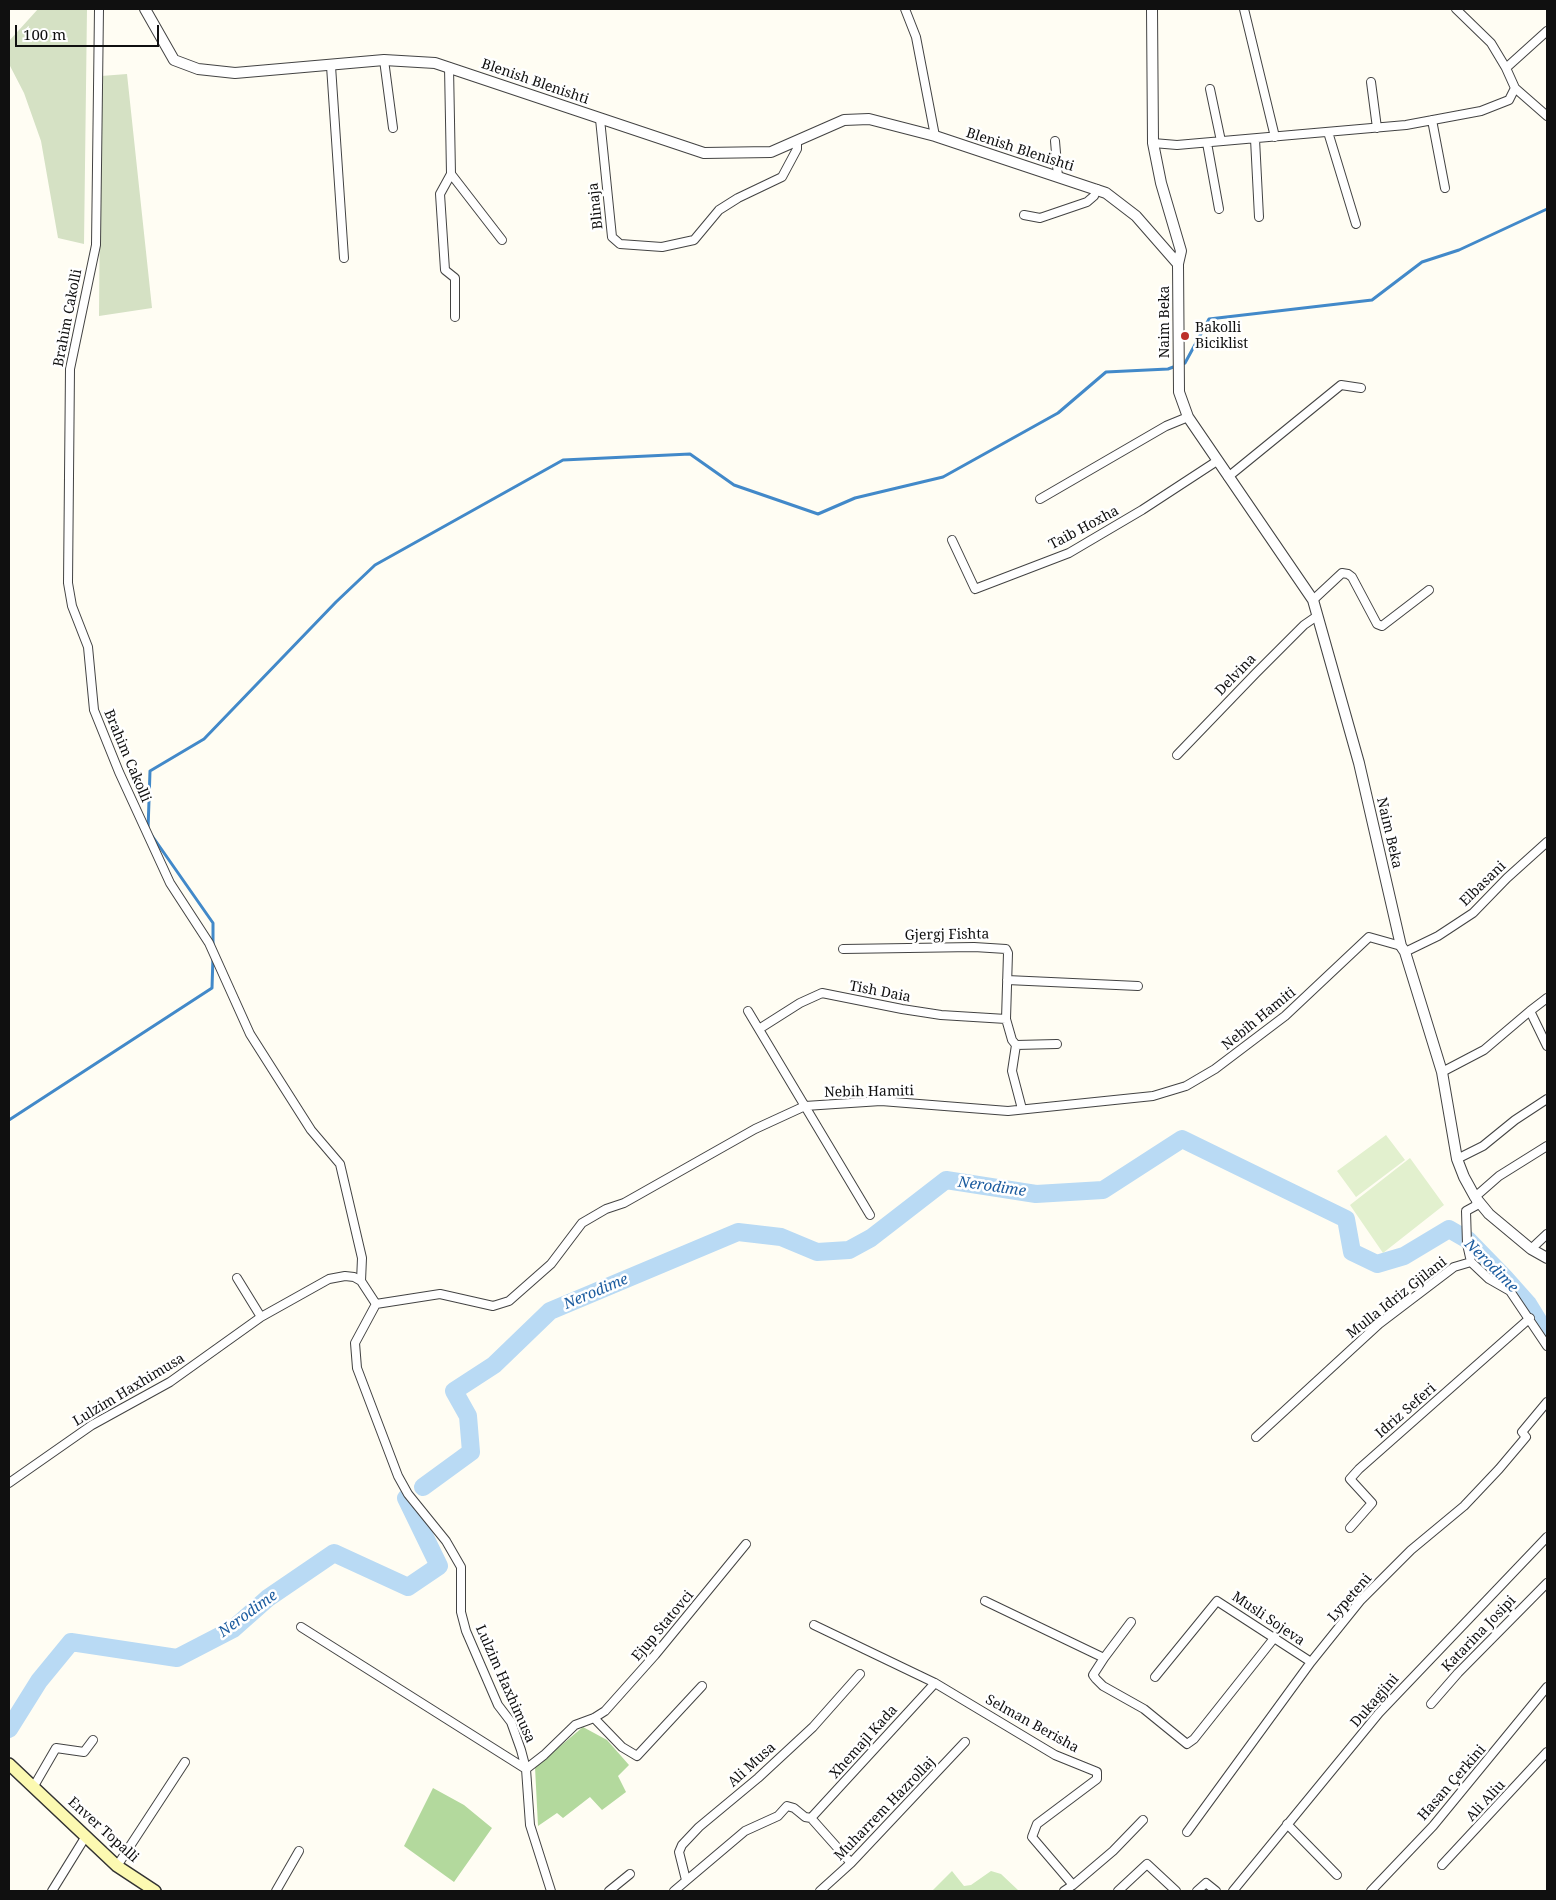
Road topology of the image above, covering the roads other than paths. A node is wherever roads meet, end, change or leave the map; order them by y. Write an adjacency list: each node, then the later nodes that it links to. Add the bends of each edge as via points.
1 (99, 9): 77 (street, Brahim Cakolli, via 96,245 70,369 68,583 72,606 88,647 94,710 170,882 209,943 250,1034 311,1130 340,1164 362,1258)
2 (145, 9): 9 (street, Blenish Blenishti, via 174,60 198,69 235,73)
3 (905, 9): 21 (street, via 916,36)
4 (1152, 9): 27 (street, Naim Beka)
5 (1244, 9): 22 (street)
6 (1456, 9): 11 (street, via 1491,42)
7 (1547, 31): 11 (street)
8 (384, 60): 9 (street, Blenish Blenishti); 10 (street, Blenish Blenishti); 18 (street)
9 (332, 66): 38 (street)
10 (449, 66): 16 (street, Blenish Blenishti); 29 (street)
11 (1506, 68): 13 (street)
12 (1371, 82): 19 (street)
13 (1515, 88): 15 (street); 17 (street, via 1509,100 1481,111)
14 (1210, 89): 26 (street)
15 (1547, 116)
16 (600, 119): 25 (street, Blenish Blenishti, via 704,153 771,152); 25 (street, Blinaja, via 612,237 620,244 662,247 694,240 719,210 782,178 797,149)
17 (1432, 120): 19 (street); 31 (street)
18 (393, 128)
19 (1377, 128): 20 (street)
20 (1328, 132): 22 (street); 36 (street)
21 (935, 136): 25 (street, Blenish Blenishti, via 869,119 844,120); 30 (street, Blenish Blenishti)
22 (1275, 137): 23 (street)
23 (1255, 139): 26 (street); 35 (street)
24 (1055, 141): 30 (street)
25 (797, 142)
26 (1221, 142): 28 (street)
27 (1153, 143): 28 (street); 39 (street, Naim Beka, via 1161,183 1182,251)
28 (1207, 143): 33 (street)
29 (451, 174): 37 (street); 40 (street, via 440,194 445,270 455,278)
30 (1058, 177): 32 (street, Blenish Blenishti)
31 (1445, 188)
32 (1096, 189): 34 (street, via 1087,202 1040,218); 39 (street, Blenish Blenishti, via 1136,216)
33 (1219, 210)
34 (1024, 215)
35 (1259, 218)
36 (1356, 224)
37 (502, 240)
38 (344, 258)
39 (1178, 264): 42 (street, Naim Beka, via 1179,392)
40 (455, 317)
41 (1361, 388): 44 (street, via 1341,385)
42 (1188, 417): 43 (street, Naim Beka); 45 (street, via 1166,426)
43 (1217, 461): 44 (street, Naim Beka); 46 (street, Taib Hoxha, via 1069,554 976,589)
44 (1228, 477): 48 (street, Naim Beka)
45 (1040, 499)
46 (952, 540)
47 (1429, 590): 48 (street, via 1382,626 1377,624 1348,574 1342,573)
48 (1313, 600): 49 (street, Naim Beka)
49 (1317, 616): 50 (street, Delvina, via 1304,625); 53 (street, Naim Beka, via 1359,763)
50 (1176, 755)
51 (1547, 842): 53 (street, Elbasani, via 1473,914 1438,936)
52 (843, 949): 54 (street, Gjergj Fishta, via 1002,947 1008,953)
53 (1403, 949): 64 (street, Naim Beka); 67 (street, Nebih Hamiti, via 1369,937 1284,1016 1230,1059 1186,1086 1153,1096)
54 (1007, 980): 55 (street); 59 (street, Gjergj Fishta)
55 (1138, 986)
56 (1547, 998): 58 (street)
57 (748, 1011): 60 (street)
58 (1530, 1011): 63 (street); 64 (street, via 1484,1050)
59 (1006, 1019): 60 (street, Tish Daia, via 941,1015 822,992); 62 (street, Gjergj Fishta)
60 (759, 1029): 66 (street)
61 (1057, 1044): 62 (street)
62 (1016, 1045): 67 (street, via 1012,1071)
63 (1547, 1046)
64 (1442, 1072): 69 (street, Naim Beka)
65 (1547, 1099): 69 (street, via 1483,1146)
66 (805, 1106): 67 (street, Nebih Hamiti, via 881,1101 1008,1111); 71 (street); 78 (street, Nebih Hamiti, via 755,1129 582,1223 551,1264 509,1301 493,1306 440,1294)
67 (1022, 1109)
68 (1547, 1146): 70 (street, via 1499,1176)
69 (1456, 1159): 70 (street, Naim Beka)
70 (1475, 1197): 73 (street, Naim Beka, via 1489,1214); 75 (street, via 1477,1205 1466,1212)
71 (870, 1215)
72 (1547, 1234): 73 (street)
73 (1531, 1249): 74 (street, Naim Beka)
74 (1547, 1258)
75 (1471, 1262): 80 (street, via 1489,1279 1510,1291); 83 (street, Mulla Idriz Gjilani, via 1454,1267 1379,1324)
76 (237, 1278): 79 (street)
77 (361, 1281): 78 (street); 79 (street, Lulzim Haxhimusa, via 345,1276 329,1279)
78 (376, 1304): 108 (street, Lulzim Haxhimusa, via 355,1343 357,1368 398,1476 461,1567 461,1612 466,1631 498,1705 511,1722)
79 (261, 1317): 84 (street, Lulzim Haxhimusa, via 170,1382 92,1425)
80 (1530, 1318): 81 (street); 85 (street, Idriz Seferi, via 1359,1469 1350,1480 1372,1503)
81 (1547, 1346)
82 (1547, 1402): 95 (street, Lypeteni, via 1522,1432 1526,1437 1499,1469 1464,1506 1411,1550 1360,1602)
83 (1256, 1437)
84 (9, 1483)
85 (1350, 1528)
86 (1547, 1537): 112 (street, Dukagjini, via 1379,1713)
87 (746, 1544): 102 (street, Ejup Statovci, via 627,1688)
88 (1547, 1583): 101 (street, Katarina Josipi)
89 (985, 1601): 94 (street)
90 (1131, 1622): 94 (street)
91 (814, 1624): 98 (street, Selman Berisha)
92 (301, 1627): 108 (street, Lulzim Haxhimusa)
93 (1275, 1636): 94 (street, via 1187,1744 1144,1709 1096,1679 1093,1675); 95 (street, Musli Sojeva); 97 (street, Musli Sojeva, via 1217,1601)
94 (1104, 1658)
95 (1311, 1662): 113 (street, Lypeteni)
96 (860, 1674): 121 (street, Ali Musa, via 813,1727 682,1845 679,1852)
97 (1155, 1677)
98 (935, 1683): 110 (street, Xhemajl Kada); 122 (street, Selman Berisha, via 1055,1755 1097,1772 1097,1779 1037,1824 1032,1837)
99 (702, 1686): 102 (street, via 637,1756 622,1747)
100 (1547, 1687): 136 (street, Hasan Çerkini, via 1433,1826)
101 (1431, 1704)
102 (594, 1718): 108 (street, Ejup Statovci, via 575,1725)
103 (93, 1740): 109 (street, via 84,1752 56,1748)
104 (966, 1742): 116 (street, Muharrem Hazrollaj)
105 (1547, 1752): 117 (street, Ali Aliu)
106 (186, 1762): 118 (street)
107 (9, 1764): 109 (main road, Enver Topalli)
108 (526, 1769): 126 (street, via 530,1825)
109 (34, 1786): 114 (main road, Enver Topalli)
110 (811, 1818): 116 (street); 121 (street, via 787,1806 778,1816 745,1831)
111 (1143, 1820): 122 (street)
112 (1287, 1824): 120 (street); 135 (street, Dukagjini)
113 (1187, 1832)
114 (86, 1836): 118 (main road, Enver Topalli); 123 (street)
115 (299, 1851): 125 (street)
116 (851, 1863): 129 (street, Muharrem Hazrollaj)
117 (1442, 1865)
118 (117, 1866): 124 (main road, Enver Topalli)
119 (630, 1874): 127 (street)
120 (1337, 1876)
121 (686, 1880): 128 (street)
122 (1072, 1884): 130 (street)
123 (52, 1891)
124 (155, 1891)
125 (276, 1891)
126 (551, 1891)
127 (609, 1891)
128 (674, 1891)
129 (820, 1891)
130 (1064, 1891)
131 (1118, 1891): 132 (street, via 1147,1864)
132 (1176, 1891)
133 (1197, 1891): 134 (street, via 1206,1883)
134 (1216, 1891)
135 (1233, 1891)
136 (1371, 1891)

